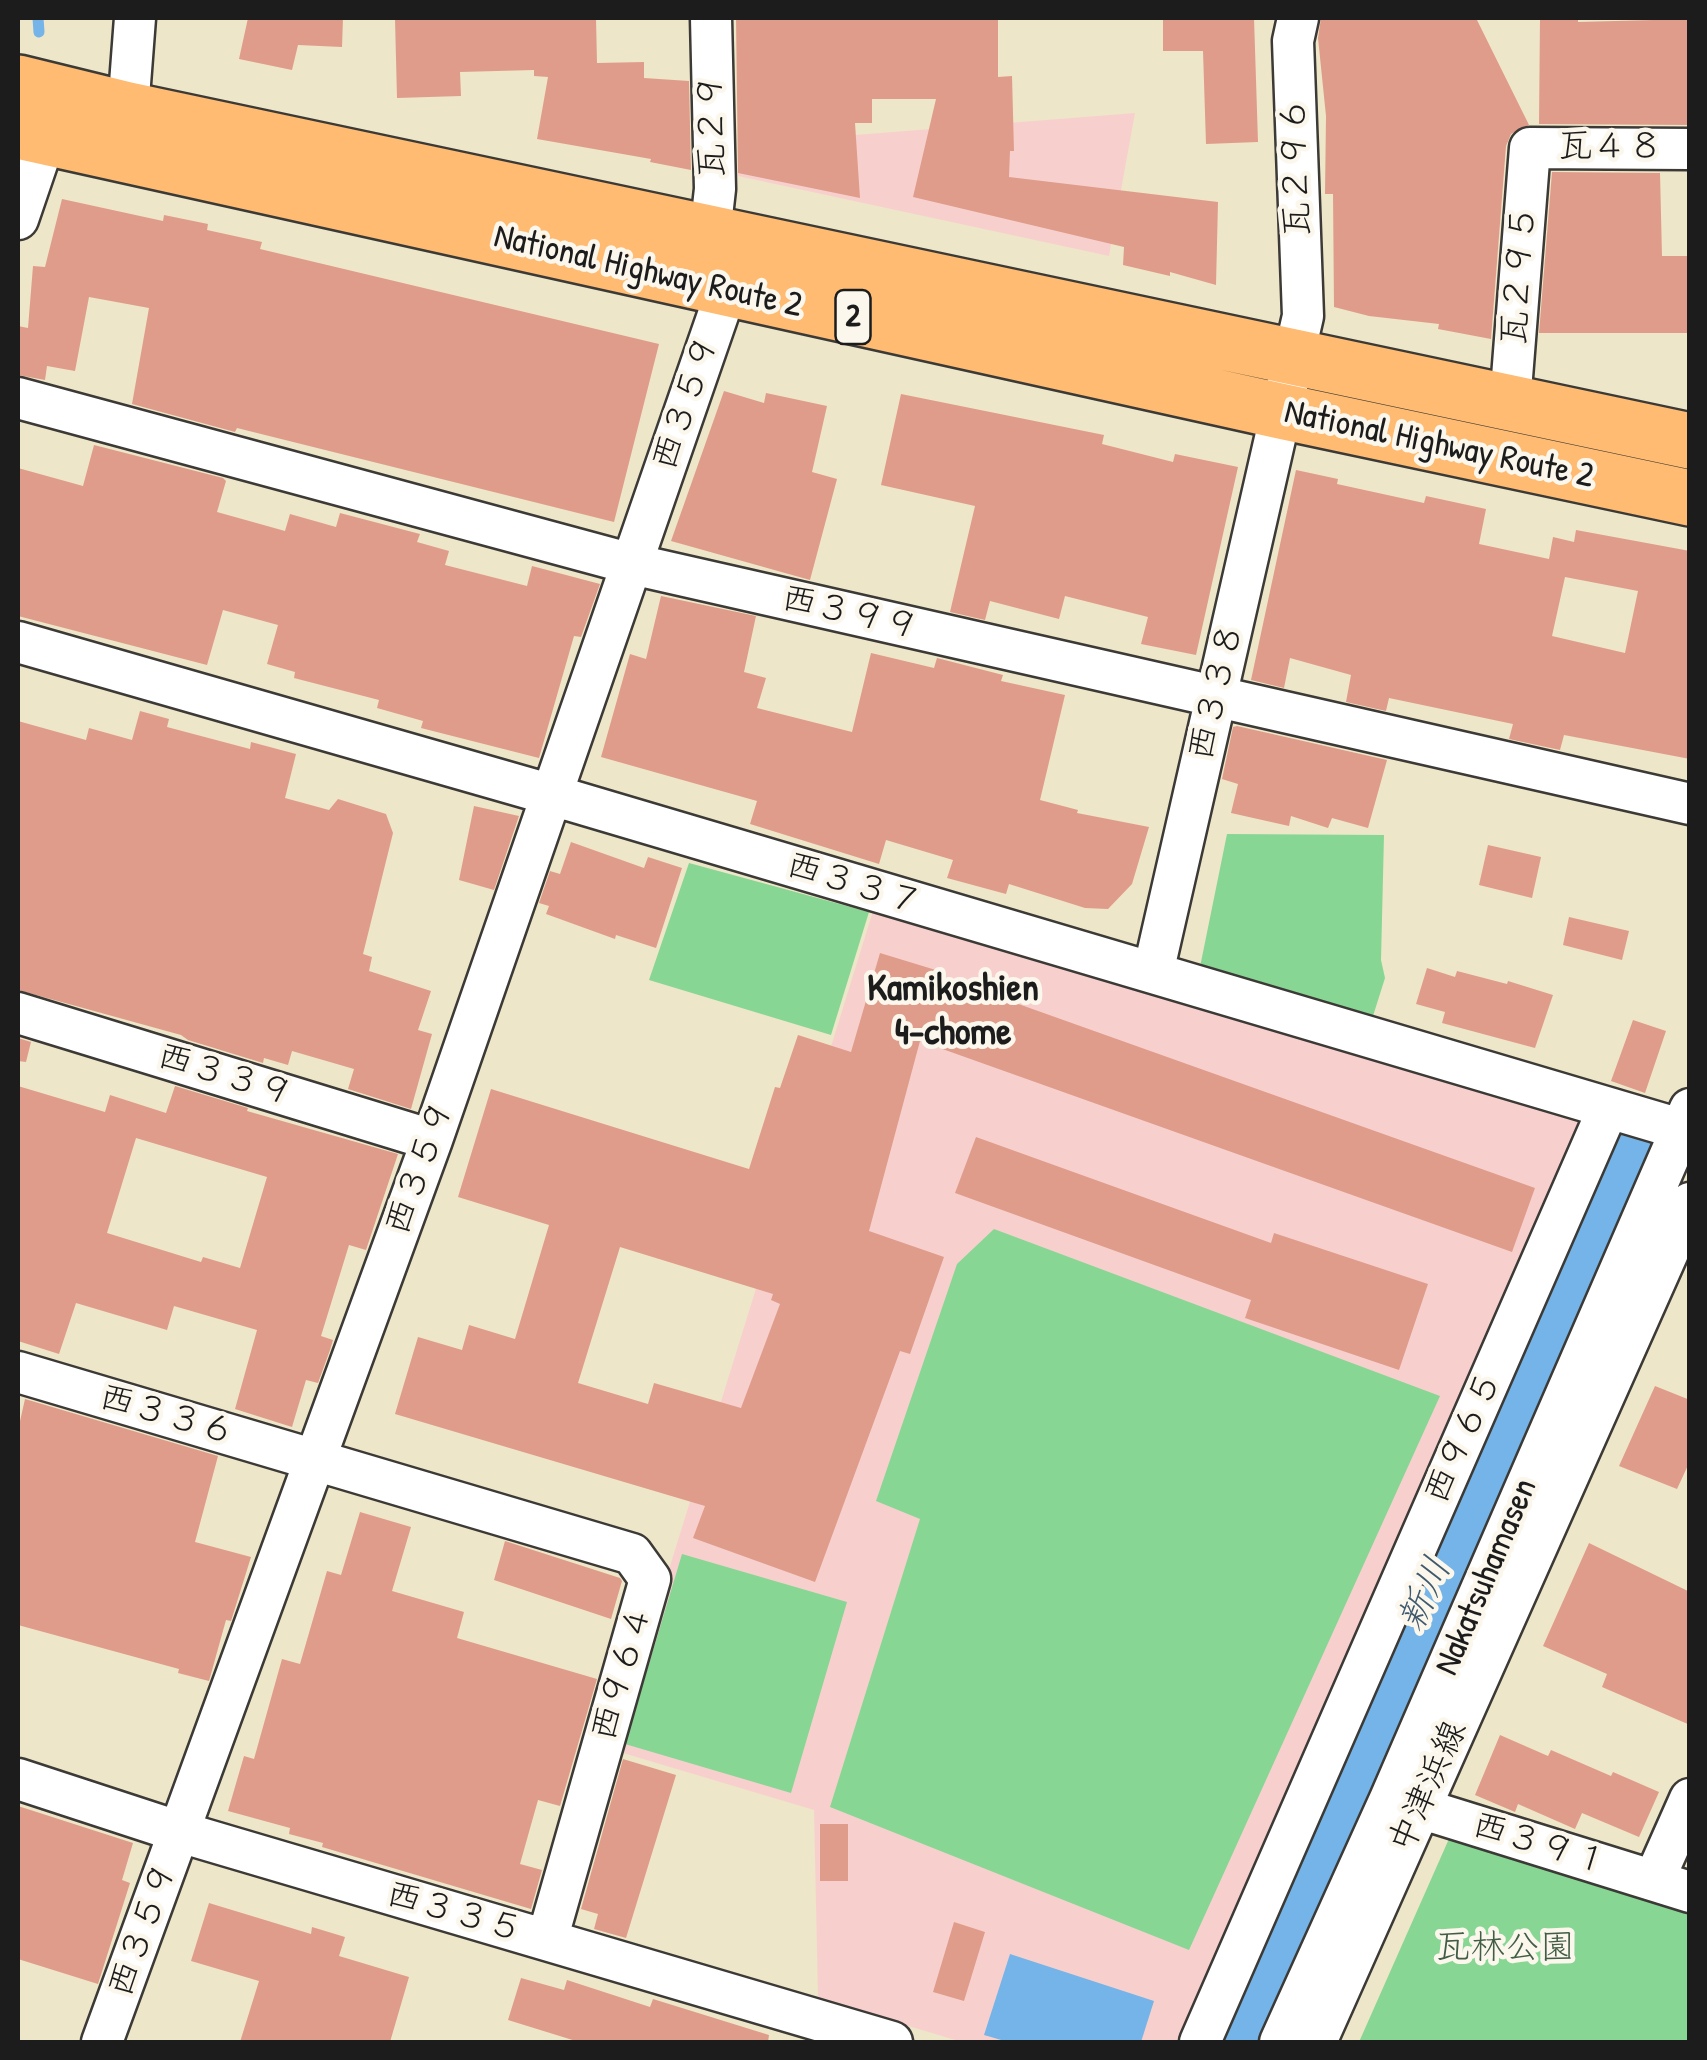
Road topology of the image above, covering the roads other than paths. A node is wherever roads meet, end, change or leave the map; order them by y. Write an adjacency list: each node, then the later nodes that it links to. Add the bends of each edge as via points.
1 (135, 18): 5 (street)
2 (711, 18): 10 (street, 瓦２９, via 716,190)
3 (1298, 18): 12 (street, 瓦２９６)
4 (18, 83): 5 (highway, National Highway Route 2 / 2)
5 (128, 110): 10 (highway, National Highway Route 2 / 2)
6 (32, 134): 9 (street); 11 (highway, National Highway Route 2 / 2)
7 (1530, 148): 8 (street, 瓦４８); 14 (street, 瓦２９５)
8 (1690, 149)
9 (18, 219)
10 (710, 234): 12 (highway, National Highway Route 2 / 2)
11 (727, 290): 15 (highway, National Highway Route 2 / 2); 18 (street, 西３５９)
12 (1298, 337): 14 (highway, National Highway Route 2 / 2); 15 (street, 瓦２９６)
13 (18, 398): 18 (street, 西３９９)
14 (1510, 403): 16 (highway, National Highway Route 2 / 2)
15 (1280, 411): 17 (highway, National Highway Route 2 / 2); 20 (street, 西３３８)
16 (1690, 441)
17 (1690, 498)
18 (632, 564): 20 (street, 西３９９); 21 (street, 西３５９)
19 (18, 642): 21 (street, 西３３７)
20 (1217, 698): 22 (street, 西３９９); 23 (street, 西３３８)
21 (552, 795): 23 (street, 西３３７); 27 (street, 西３５９)
22 (1690, 804)
23 (1153, 973): 25 (street, 西３３７)
24 (18, 1013): 27 (street, 西３３９)
25 (1608, 1109): 26 (street, 西３３７); 39 (street, 西９６５)
26 (1687, 1124): 33 (street, Nakatsuhamasen)
27 (432, 1140): 30 (street, 西３５９)
28 (1690, 1203): 33 (street, 中津浜線)
29 (18, 1372): 30 (street, 西３３６)
30 (316, 1460): 34 (street, 西３５９); 36 (street, 西９６４, via 632,1554 650,1579)
31 (18, 1779): 34 (street, 西３３５)
32 (1690, 1799): 35 (street)
33 (1405, 1803): 35 (street, 西３９１); 40 (street, Nakatsuhamasen); 41 (street, 中津浜線)
34 (180, 1832): 36 (street, 西３３５); 37 (street, 西３５９)
35 (1672, 1886)
36 (547, 1940): 38 (street, 西３３５)
37 (102, 2042)
38 (892, 2042)
39 (1200, 2042)
40 (1280, 2042)
41 (1316, 2042)

